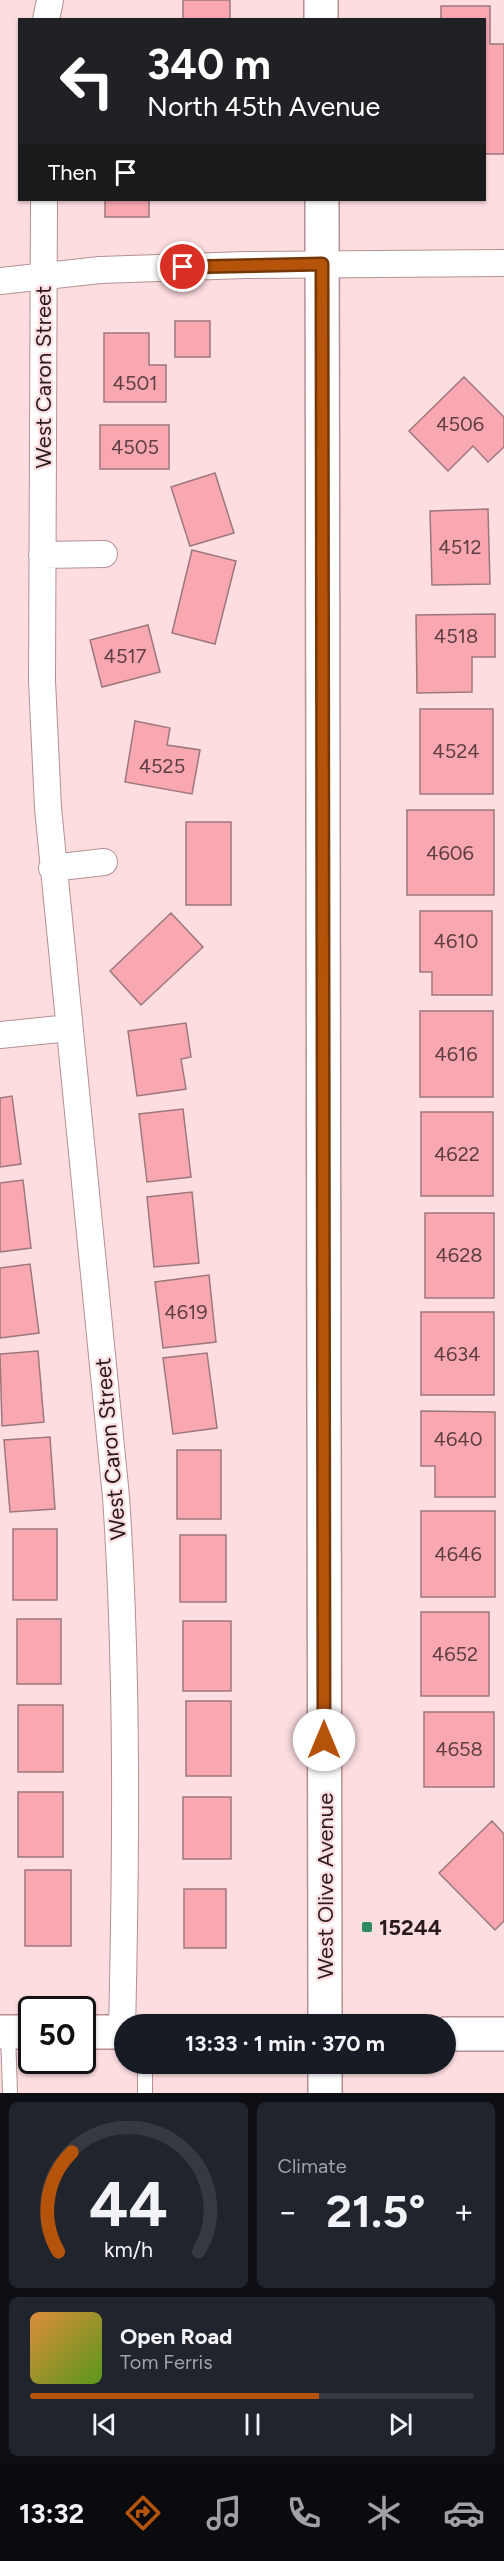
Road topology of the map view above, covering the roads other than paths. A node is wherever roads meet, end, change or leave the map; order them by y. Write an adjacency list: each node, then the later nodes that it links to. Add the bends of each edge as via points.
1 (50, 0): 3 (street)
2 (321, 0): 4 (main road)
3 (46, 18)
4 (321, 18)
5 (44, 201): 9 (street, West Caron Street)
6 (322, 201): 8 (main road, West Olive Avenue)
7 (504, 263): 8 (street)
8 (322, 264): 9 (street, via 100,270); 18 (main road, West Olive Avenue)
9 (44, 276): 10 (street); 12 (street, West Caron Street)
10 (0, 281)
11 (104, 554): 12 (street)
12 (42, 555): 14 (street, West Caron Street, via 42,681)
13 (104, 862): 14 (street)
14 (52, 867): 15 (street, West Caron Street)
15 (69, 1028): 16 (street); 17 (street, West Caron Street, via 123,1599)
16 (0, 1035)
17 (123, 2014)
18 (325, 2014)
19 (13, 2032): 26 (lane)
20 (96, 2032): 21 (main road)
21 (114, 2032)
22 (456, 2034): 23 (main road)
23 (504, 2034)
24 (145, 2074): 27 (lane)
25 (325, 2074): 28 (main road)
26 (10, 2093)
27 (144, 2093)
28 (325, 2093)

